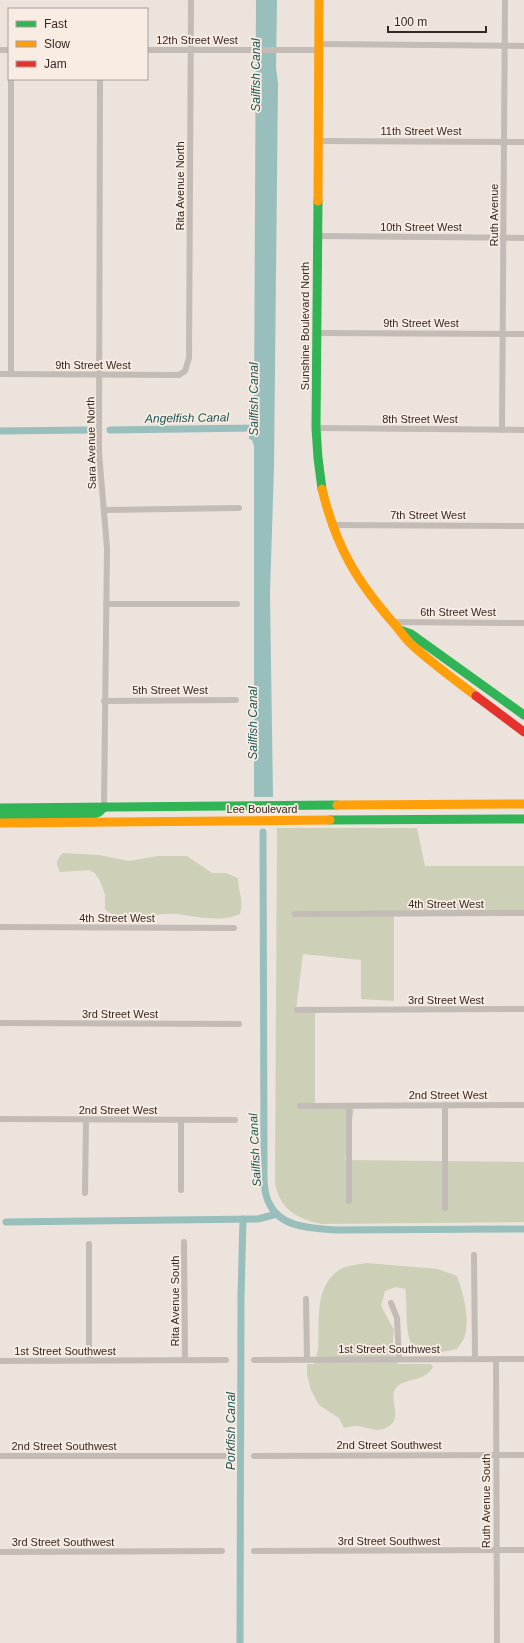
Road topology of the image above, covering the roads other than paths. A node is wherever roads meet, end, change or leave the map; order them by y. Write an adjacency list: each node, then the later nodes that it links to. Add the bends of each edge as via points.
1 (191, 0): 8 (street, Rita Avenue North)
2 (319, 0): 6 (main road, Sunshine Boulevard North)
3 (505, 0): 4 (street, Ruth Avenue)
4 (505, 46): 5 (street, 12th Street West); 6 (street, 12th Street West); 12 (street, Ruth Avenue)
5 (524, 46)
6 (319, 47): 8 (street, 12th Street West, via 290,50); 11 (main road, Sunshine Boulevard North)
7 (148, 50): 8 (street, 12th Street West)
8 (190, 50): 20 (street, Rita Avenue North, via 189,358)
9 (11, 80): 22 (street)
10 (100, 80): 23 (street, Sara Avenue North)
11 (318, 141): 12 (street, 11th Street West); 14 (main road, Sunshine Boulevard North)
12 (504, 142): 13 (street, 11th Street West); 15 (street, Ruth Avenue)
13 (524, 142)
14 (318, 236): 15 (street, 10th Street West); 17 (main road, Sunshine Boulevard North)
15 (504, 237): 16 (street, 10th Street West); 18 (street, Ruth Avenue)
16 (524, 238)
17 (317, 333): 18 (street, 9th Street West); 24 (main road, Sunshine Boulevard North)
18 (503, 334): 19 (street, 9th Street West); 25 (street, Ruth Avenue)
19 (524, 334)
20 (185, 371): 23 (street, 9th Street West, via 179,375)
21 (0, 374): 22 (street, 9th Street West)
22 (11, 374): 23 (street, 9th Street West)
23 (99, 374): 28 (street, Sara Avenue North, via 100,471)
24 (316, 428): 25 (street, 8th Street West); 29 (main road, Sunshine Boulevard North, via 321,486)
25 (502, 430): 26 (street, 8th Street West)
26 (524, 430)
27 (239, 508): 28 (street)
28 (104, 510): 31 (street, Sara Avenue North)
29 (331, 525): 30 (street, 7th Street West); 33 (main road, Sunshine Boulevard North, via 354,574 373,602)
30 (524, 526)
31 (106, 604): 32 (street); 40 (street, Sara Avenue North)
32 (237, 604)
33 (392, 622): 34 (street, 6th Street West); 35 (main road, Sunshine Boulevard North)
34 (524, 623)
35 (399, 629): 36 (main road, Sunshine Boulevard North); 37 (main road, Sunshine Boulevard North, via 411,634)
36 (430, 660): 37 (main road, via 440,663 474,686); 39 (main road, Sunshine Boulevard North)
37 (481, 684): 39 (main road); 41 (main road, Sunshine Boulevard North)
38 (236, 700): 40 (street, 5th Street West)
39 (482, 700): 42 (main road, Sunshine Boulevard North)
40 (104, 701): 44 (street, Sara Avenue North)
41 (524, 715)
42 (524, 732)
43 (524, 804): 44 (main road, Lee Boulevard)
44 (104, 807): 45 (main road, Lee Boulevard); 46 (main road, via 94,814)
45 (0, 808)
46 (0, 815)
47 (524, 819): 48 (main road, Lee Boulevard)
48 (0, 823)
49 (524, 913): 50 (street, 4th Street West)
50 (295, 914)
51 (0, 927): 52 (street, 4th Street West)
52 (234, 928)
53 (297, 1010): 54 (street, 3rd Street West)
54 (524, 1010)
55 (0, 1023): 56 (street, 3rd Street West)
56 (240, 1024)
57 (445, 1105): 58 (street, 2nd Street West); 60 (street, 2nd Street West); 68 (street)
58 (524, 1105)
59 (300, 1106): 60 (street, 2nd Street West)
60 (349, 1106): 67 (street)
61 (0, 1119): 62 (street, 2nd Street West)
62 (86, 1120): 63 (street, 2nd Street West); 66 (street)
63 (180, 1120): 64 (street, 2nd Street West); 65 (street)
64 (235, 1120)
65 (181, 1190)
66 (86, 1193)
67 (349, 1201)
68 (445, 1208)
69 (184, 1242): 80 (street, Rita Avenue South)
70 (89, 1244): 79 (street)
71 (474, 1255): 76 (street)
72 (306, 1299): 74 (street)
73 (391, 1303): 75 (street, via 397,1318)
74 (307, 1359): 75 (street, 1st Street Southwest); 82 (street, 1st Street Southwest)
75 (399, 1359): 76 (street, 1st Street Southwest)
76 (474, 1359): 77 (street, 1st Street Southwest)
77 (496, 1359): 78 (street, 1st Street Southwest); 84 (street, Ruth Avenue South)
78 (524, 1359)
79 (89, 1360): 80 (street, 1st Street Southwest); 83 (street, 1st Street Southwest)
80 (185, 1360): 81 (street, 1st Street Southwest)
81 (226, 1360)
82 (254, 1360)
83 (0, 1361)
84 (496, 1454): 85 (street, 2nd Street Southwest); 88 (street, 2nd Street Southwest); 89 (street, Ruth Avenue South)
85 (524, 1455)
86 (0, 1456): 87 (street, 2nd Street Southwest)
87 (225, 1456)
88 (254, 1456)
89 (496, 1550): 90 (street, 3rd Street Southwest); 92 (street, 3rd Street Southwest); 94 (street, Ruth Avenue South)
90 (524, 1550)
91 (222, 1551): 93 (street, 3rd Street Southwest)
92 (254, 1551)
93 (0, 1552)
94 (496, 1643)

